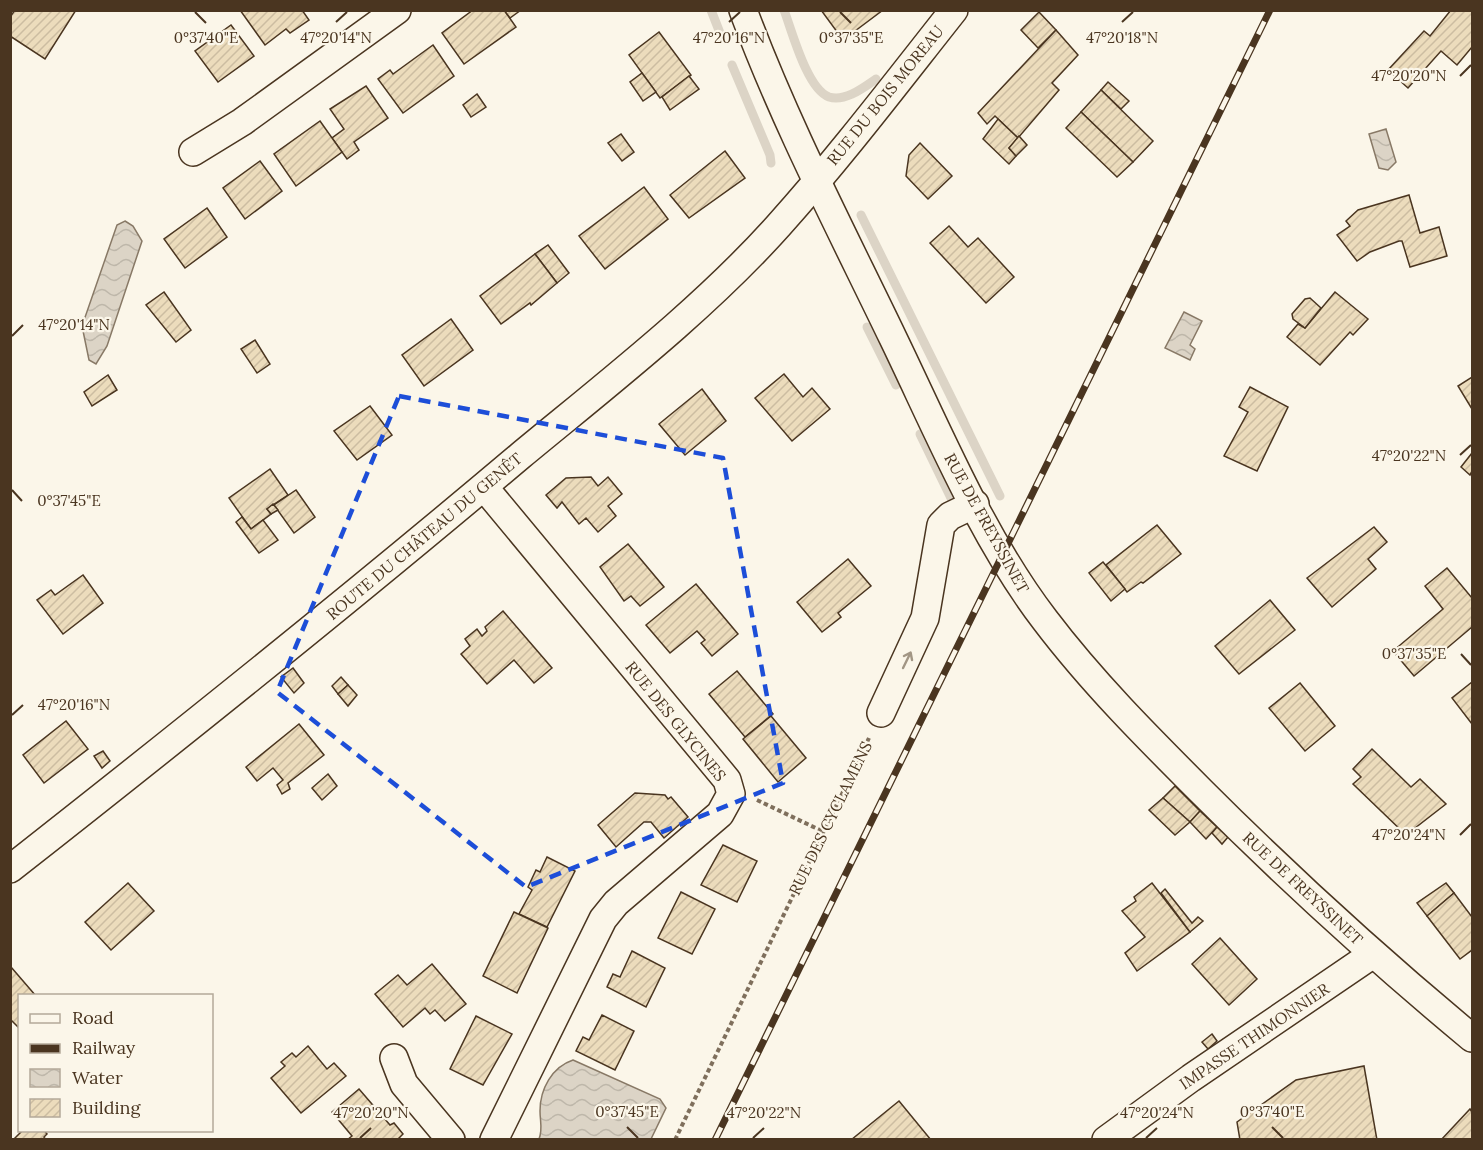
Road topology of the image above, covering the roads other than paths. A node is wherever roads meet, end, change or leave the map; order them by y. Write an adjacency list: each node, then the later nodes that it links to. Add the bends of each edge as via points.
1 (397, 10): 4 (street, via 242,122)
2 (743, 10): 5 (street, RUE DE FREYSSINET)
3 (954, 10): 5 (street, RUE DU BOIS MOREAU)
4 (193, 152)
5 (817, 180): 6 (street, ROUTE DU CHÂTEAU DU GENÊT, via 737,268); 7 (street, RUE DE FREYSSINET)
6 (484, 487): 9 (street, ROUTE DU CHÂTEAU DU GENÊT, via 256,675); 14 (street, RUE DES GLYCINES, via 727,780 731,794 720,814 616,903 603,919)
7 (975, 504): 8 (street, one-way to 7, via 926,618 941,525); 10 (street, RUE DE FREYSSINET, via 1021,587 1103,690 1249,839)
8 (881, 713)
9 (10, 869)
10 (1374, 954): 11 (street, RUE DE FREYSSINET); 15 (street, IMPASSE THIMONNIER, via 1191,1077)
11 (1473, 1038)
12 (394, 1059): 13 (street, via 404,1084)
13 (452, 1140)
14 (494, 1140)
15 (1106, 1140)

